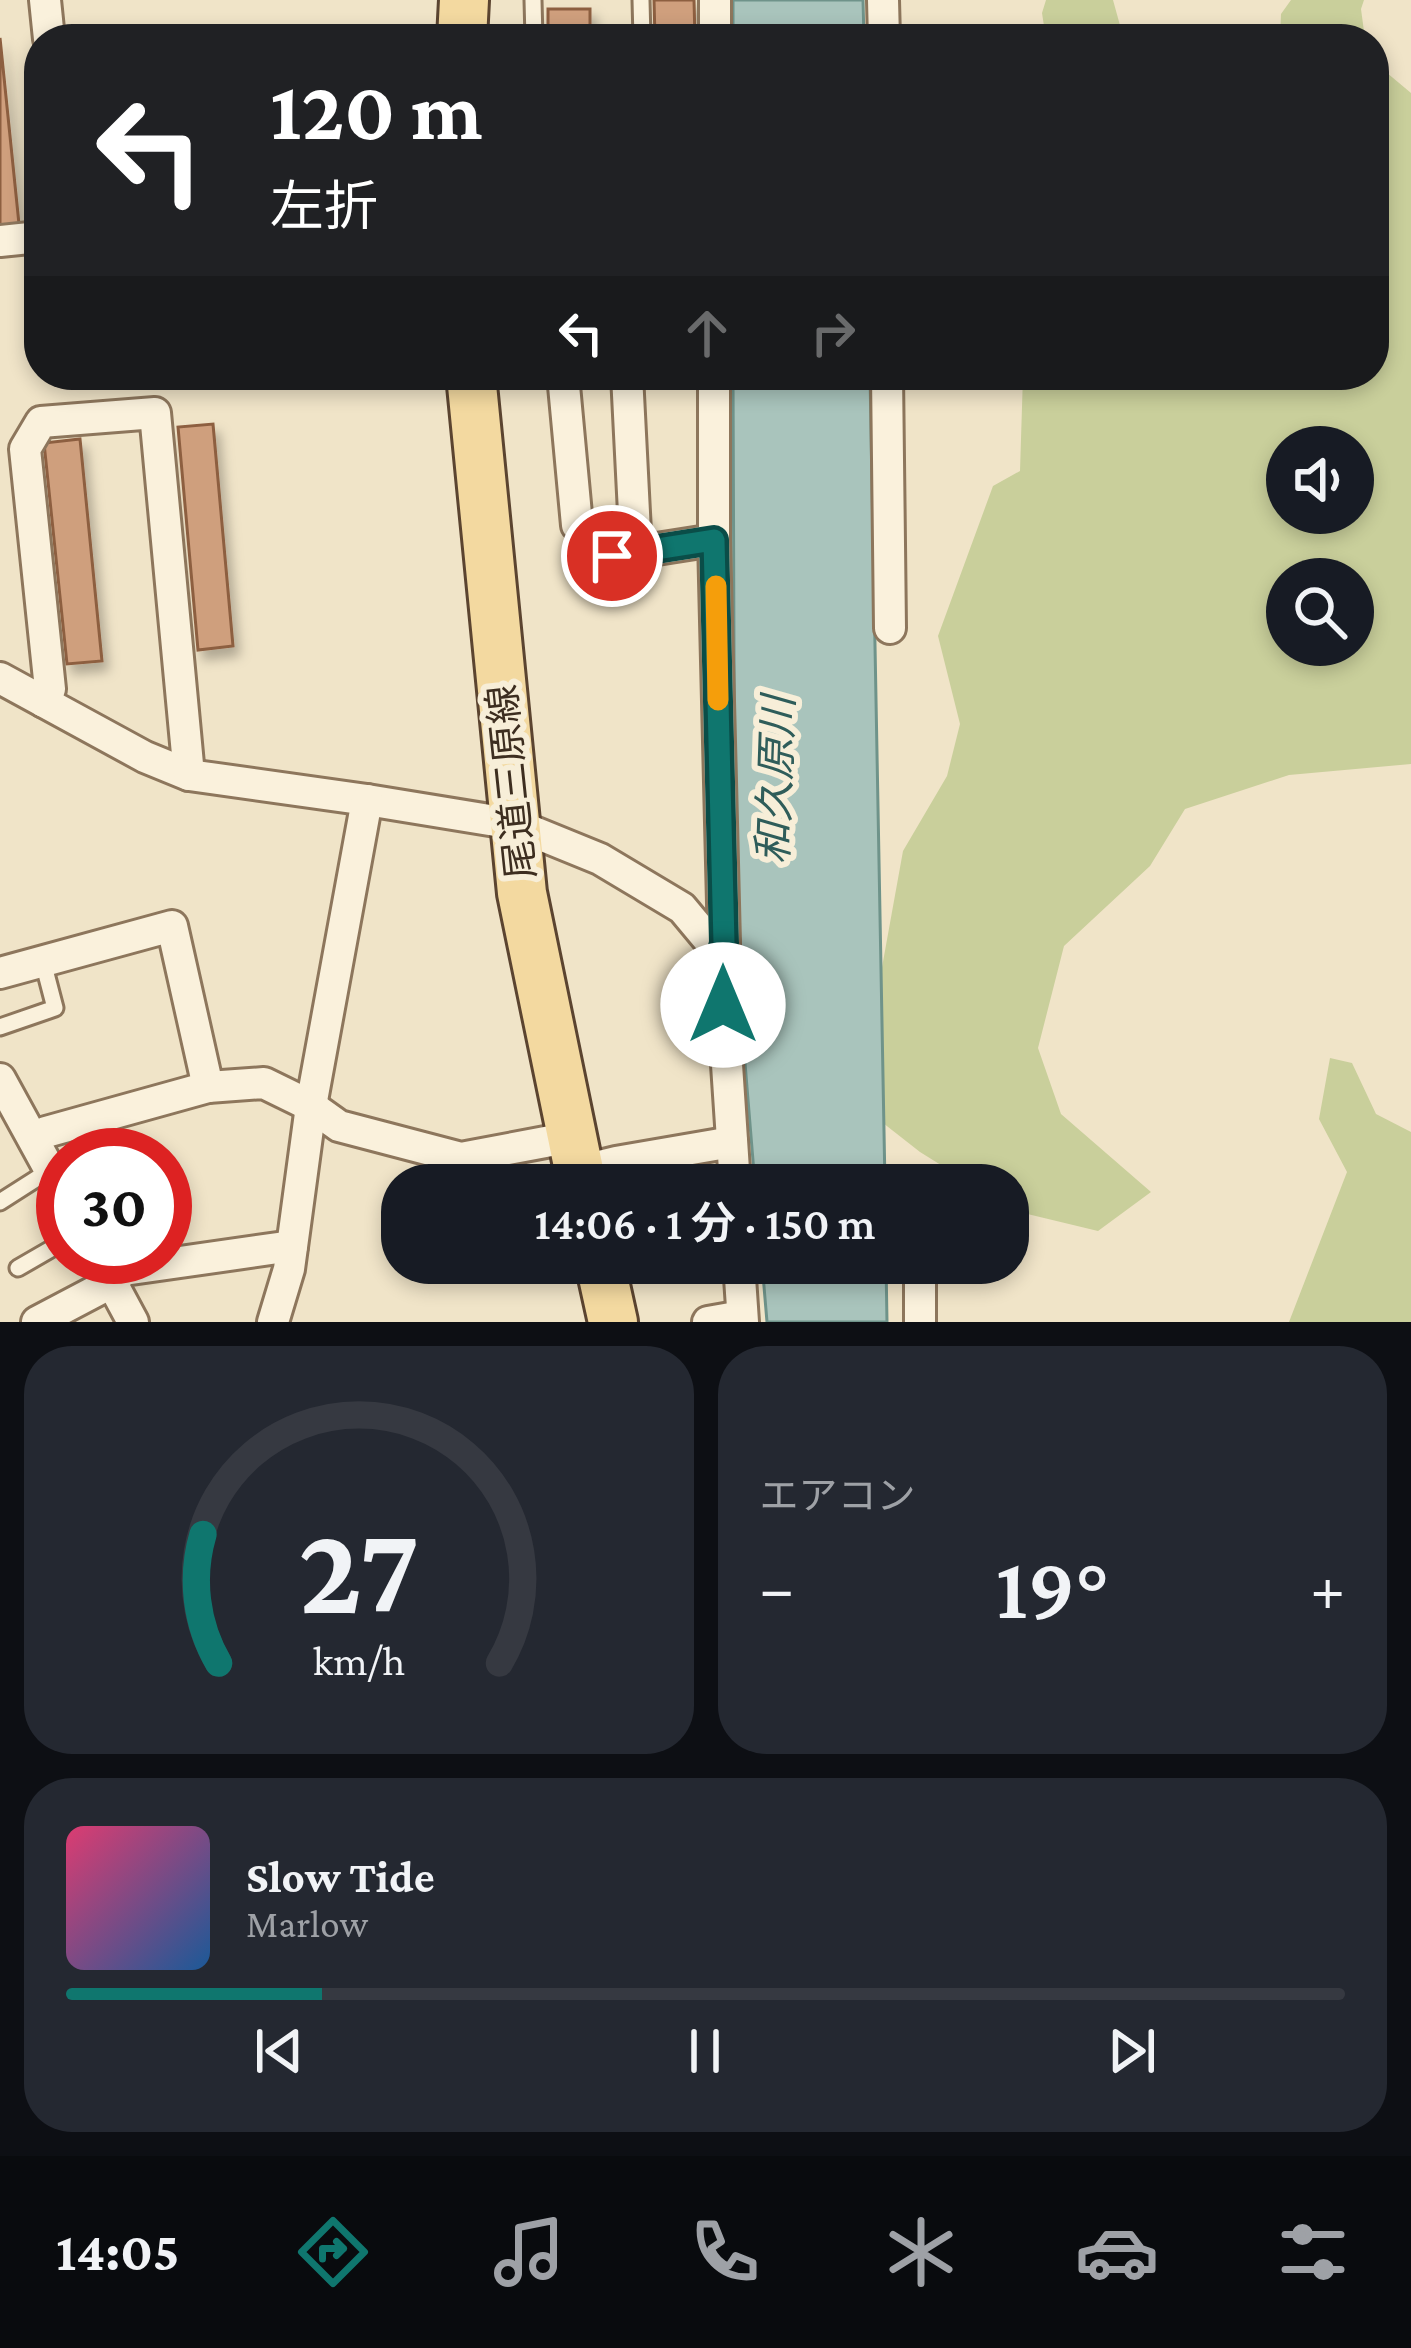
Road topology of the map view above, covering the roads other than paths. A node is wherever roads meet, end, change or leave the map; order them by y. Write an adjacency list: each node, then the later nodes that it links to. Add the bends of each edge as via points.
1 (472, 390): 13 (main road, 尾道三原線)
2 (564, 390): 7 (street, via 577,525 612,556)
3 (628, 390): 7 (street)
4 (714, 390): 6 (street)
5 (887, 390): 8 (street)
6 (714, 540): 7 (street); 14 (street)
7 (636, 552)
8 (890, 628)
9 (0, 679): 10 (street)
10 (44, 702): 11 (street); 11 (street, via 50,689 25,448 41,422 155,412)
11 (189, 775): 12 (street)
12 (367, 800): 13 (street); 20 (street)
13 (514, 824): 14 (street, via 600,860 682,908 712,944); 24 (main road, 尾道三原線)
14 (724, 943): 22 (street)
15 (43, 962): 16 (street); 17 (lane, via 55,1008); 19 (street, via 172,926)
16 (0, 973)
17 (0, 1027)
18 (0, 1079): 21 (street)
19 (208, 1087): 20 (street, via 264,1083); 21 (street)
20 (311, 1106): 24 (street, via 339,1126 461,1157); 28 (street)
21 (34, 1140): 23 (street)
22 (732, 1142): 24 (street); 25 (street)
23 (36, 1144)
24 (578, 1164)
25 (733, 1164)
26 (36, 1189): 27 (lane)
27 (0, 1202)
28 (292, 1246): 30 (street); 40 (street)
29 (36, 1258): 31 (lane)
30 (192, 1260)
31 (18, 1268)
32 (87, 1284): 38 (street)
33 (113, 1284): 39 (street)
34 (605, 1284): 41 (main road)
35 (740, 1284): 37 (street)
36 (920, 1284): 43 (street)
37 (743, 1319): 42 (street)
38 (37, 1322)
39 (133, 1322)
40 (273, 1322)
41 (613, 1322)
42 (708, 1322)
43 (920, 1322)

